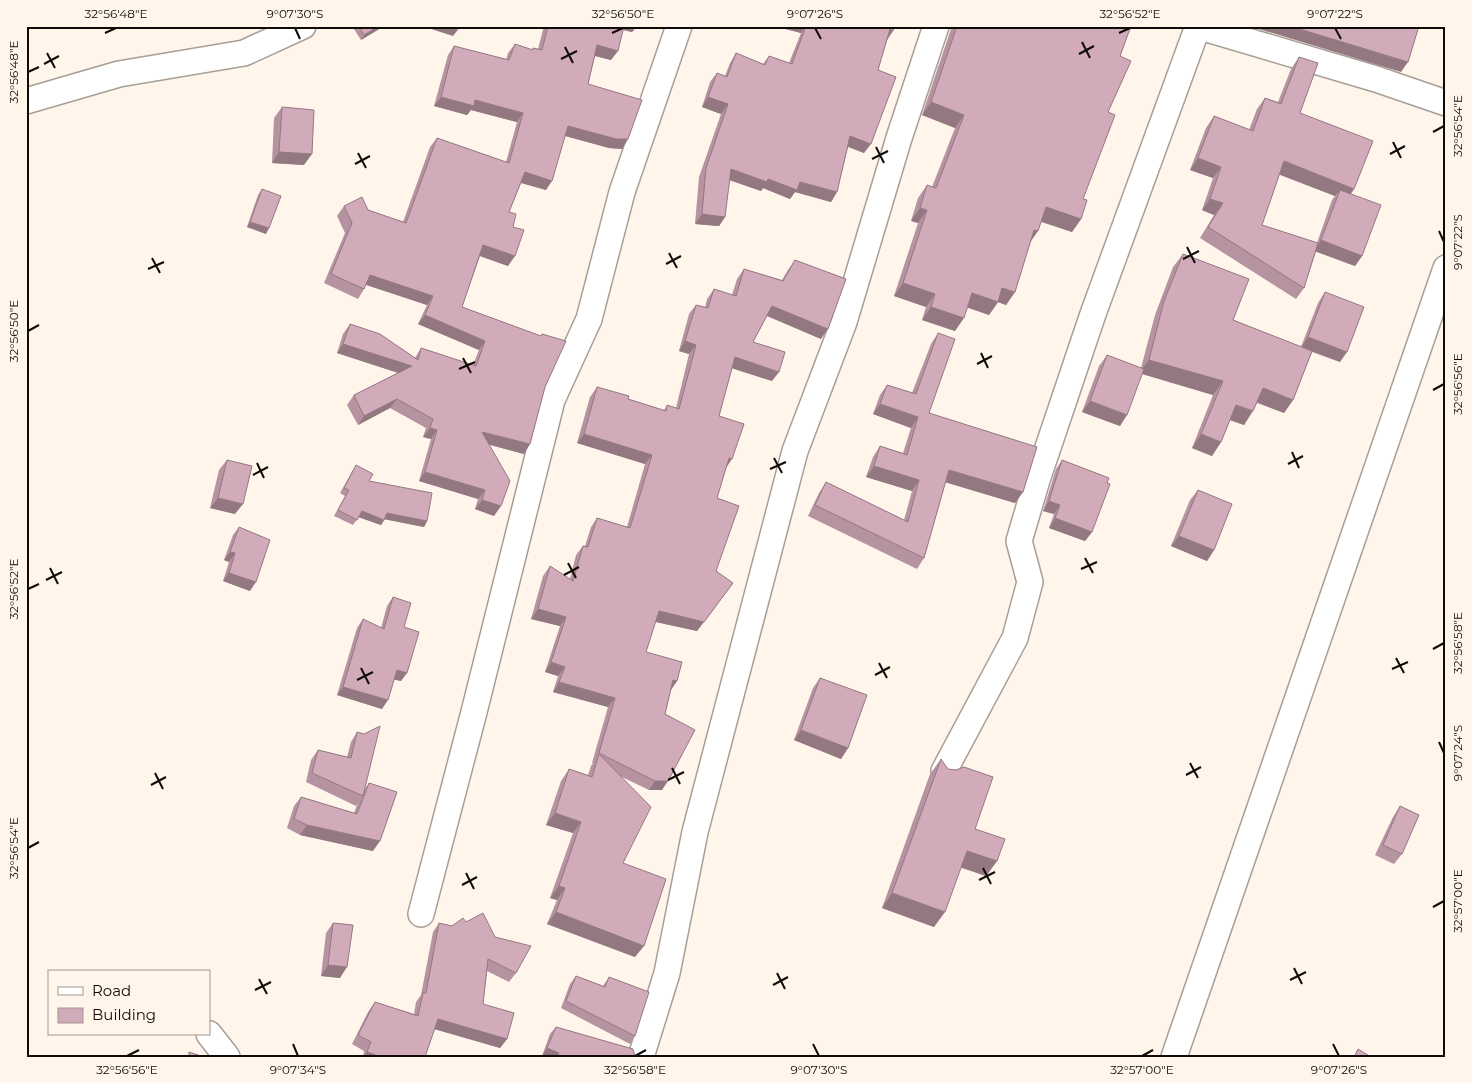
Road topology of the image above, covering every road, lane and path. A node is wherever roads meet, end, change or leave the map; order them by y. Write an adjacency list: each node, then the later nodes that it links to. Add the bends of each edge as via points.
1 (303, 26): 5 (street, via 244,53 119,74)
2 (679, 26): 9 (street, via 622,192 589,319 552,400)
3 (936, 26): 12 (street, via 844,322 795,451 695,832 667,973)
4 (1198, 26): 6 (street); 8 (street, via 1093,314 1019,541 1030,582 1015,638)
5 (26, 101)
6 (1446, 103)
7 (1446, 268): 13 (street)
8 (944, 771)
9 (421, 914)
10 (210, 1035): 11 (street)
11 (227, 1057)
12 (641, 1057)
13 (1174, 1057)

